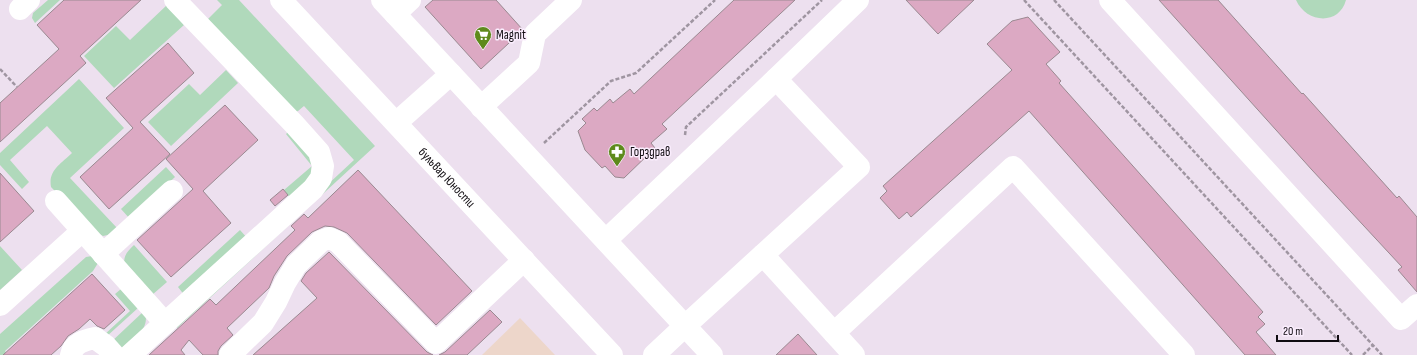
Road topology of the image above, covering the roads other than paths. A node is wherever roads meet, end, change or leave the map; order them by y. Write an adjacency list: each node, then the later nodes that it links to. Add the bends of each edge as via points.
1 (175, 0): 20 (street, via 319,152 323,166 321,178 313,189)
2 (281, 0): 10 (street, бульвар Юности)
3 (571, 0): 9 (street, via 535,34 529,63)
4 (858, 0): 8 (street)
5 (1110, 0): 19 (street, via 1401,319)
6 (396, 5): 7 (street)
7 (450, 74): 9 (street); 10 (street)
8 (776, 80): 14 (street); 16 (street, via 859,167)
9 (481, 107): 14 (street)
10 (396, 123): 17 (street, бульвар Юности)
11 (172, 191): 15 (street)
12 (56, 201): 13 (street)
13 (82, 231): 15 (street); 18 (street)
14 (606, 240): 21 (street)
15 (103, 254): 20 (street)
16 (763, 255): 21 (street); 22 (street)
17 (524, 260): 26 (street, via 436,343 338,242 329,238 321,241 296,265 263,323); 27 (street, бульвар Юности)
18 (0, 305)
19 (1417, 305)
20 (165, 323): 25 (street)
21 (685, 326): 28 (street); 29 (street)
22 (834, 333): 30 (street); 31 (street, via 1013,167)
23 (71, 355): 24 (street, via 72,350 82,340 95,338)
24 (114, 355)
25 (130, 355)
26 (230, 355)
27 (612, 355)
28 (654, 355)
29 (712, 355)
30 (854, 355)
31 (1184, 355)

